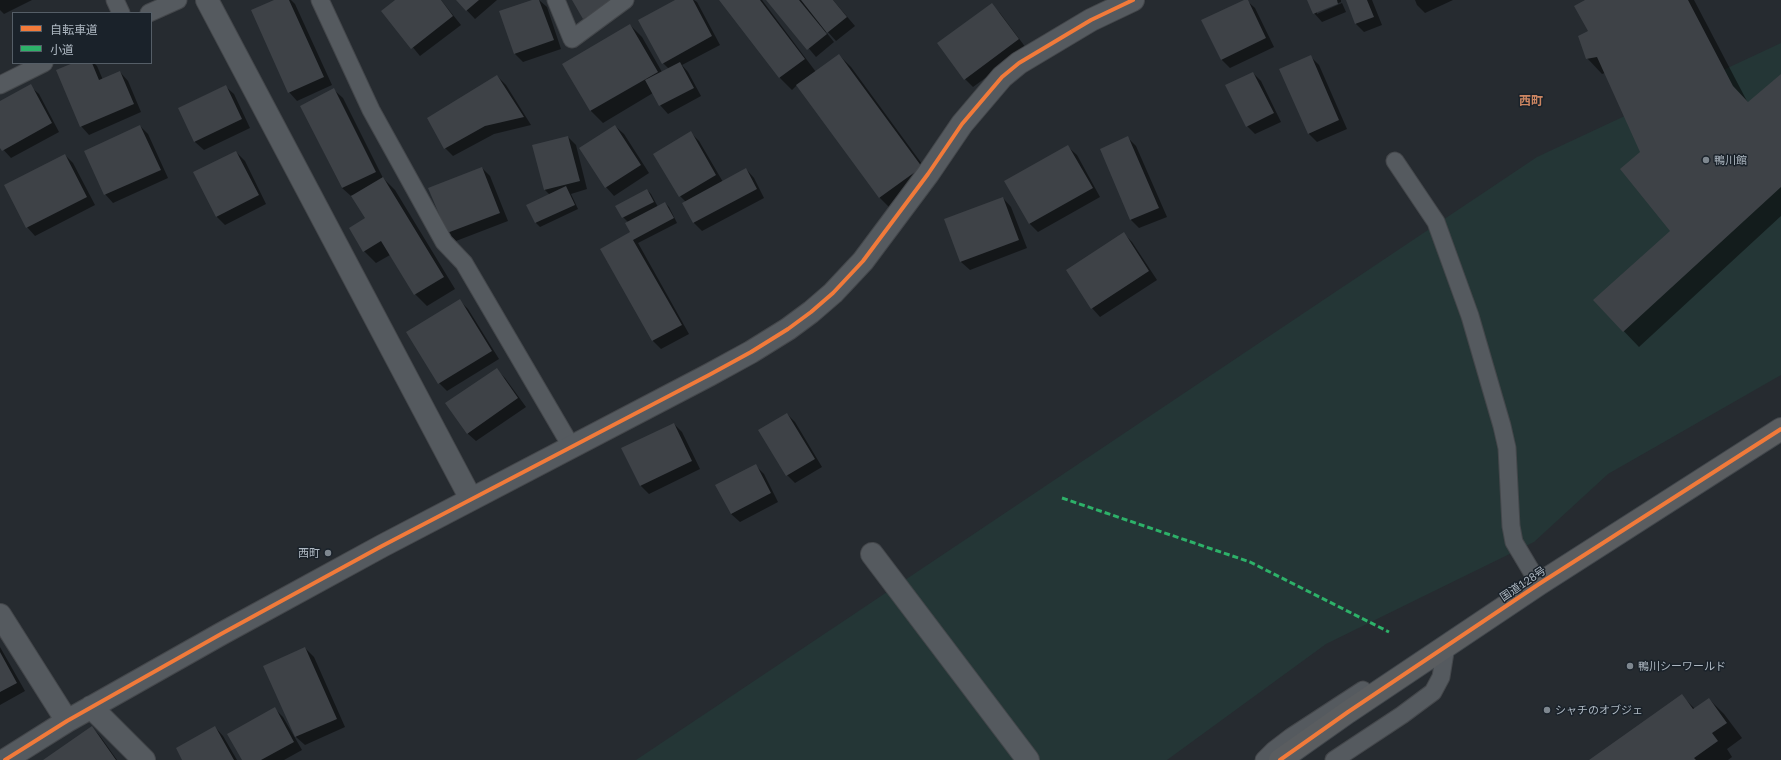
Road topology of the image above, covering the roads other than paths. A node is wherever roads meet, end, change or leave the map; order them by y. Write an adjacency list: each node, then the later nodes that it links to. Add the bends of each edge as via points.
1 (115, 0): 8 (lane)
2 (178, 0): 9 (lane)
3 (207, 0): 15 (street)
4 (320, 0): 14 (lane, via 372,110 444,242 464,263)
5 (556, 0): 6 (lane, via 572,39)
6 (625, 0)
7 (1133, 0): 14 (street, via 1090,20 1019,63 1002,77 962,124 863,261 811,312 751,352)
8 (121, 12)
9 (151, 12)
10 (42, 64): 11 (lane)
11 (0, 85)
12 (1395, 161): 17 (lane, via 1436,222 1470,316 1507,448 1514,542)
13 (1781, 429): 17 (highway, 国道128号)
14 (571, 446): 15 (street)
15 (471, 499): 20 (street)
16 (872, 554): 24 (street)
17 (1539, 584): 19 (highway, 国道128号)
18 (0, 614): 21 (street)
19 (1446, 646): 25 (lane, via 1414,666 1366,688 1325,713); 26 (highway, 国道128号); 27 (lane, via 1441,677 1433,692)
20 (90, 708): 21 (street); 23 (street)
21 (67, 721): 22 (street)
22 (5, 760)
23 (144, 760)
24 (1028, 760)
25 (1264, 760)
26 (1280, 760)
27 (1334, 760)

